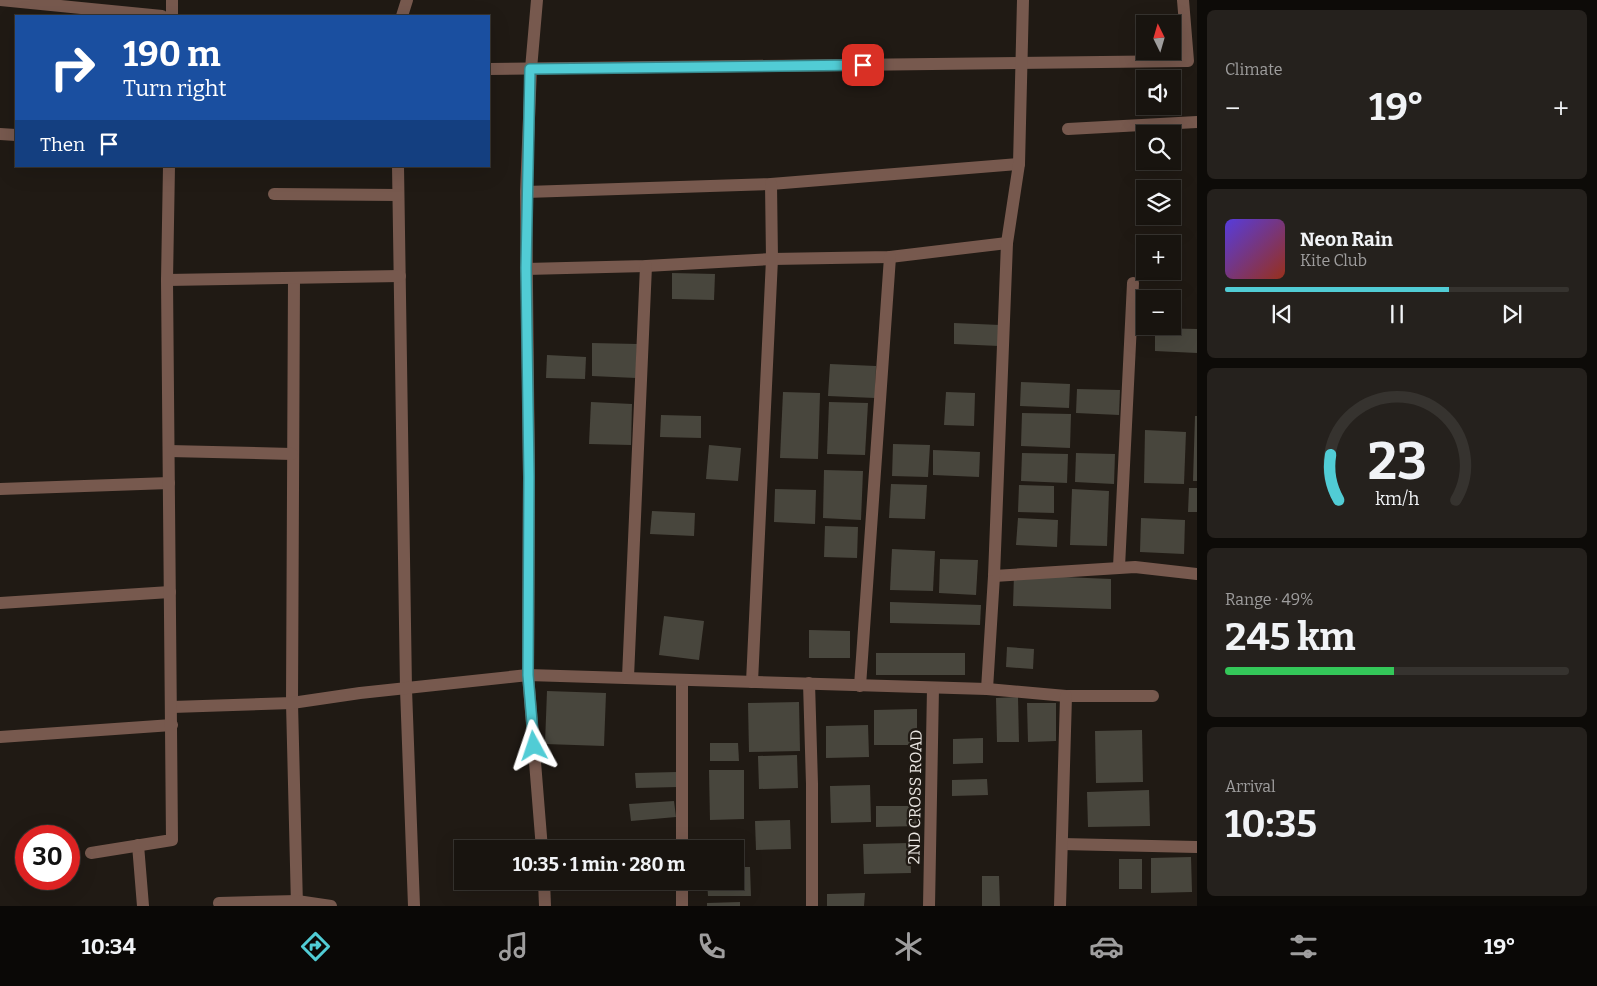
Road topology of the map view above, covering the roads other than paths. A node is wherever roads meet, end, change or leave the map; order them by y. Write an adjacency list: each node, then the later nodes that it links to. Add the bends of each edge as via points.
1 (0, 0): 7 (street)
2 (172, 0): 9 (street)
3 (407, 0): 10 (street)
4 (537, 0): 13 (street)
5 (1023, 0): 12 (street)
6 (1183, 0): 11 (street)
7 (39, 2): 8 (street)
8 (153, 15)
9 (172, 15)
10 (402, 15)
11 (1191, 28): 12 (street, via 1188,61)
12 (1022, 63): 13 (street); 19 (street)
13 (530, 69): 14 (street); 23 (street)
14 (490, 70)
15 (1197, 122): 16 (street)
16 (1068, 129)
17 (0, 134): 18 (street)
18 (15, 135)
19 (1019, 164): 22 (street); 26 (street)
20 (169, 167): 33 (street)
21 (398, 167): 25 (street)
22 (771, 184): 23 (street); 28 (street)
23 (526, 192): 30 (street)
24 (274, 194): 25 (street)
25 (398, 195): 31 (street)
26 (1007, 243): 27 (street); 41 (street)
27 (890, 257): 28 (street); 49 (street)
28 (772, 259): 29 (street); 47 (street)
29 (646, 266): 30 (street); 45 (street)
30 (526, 268): 44 (street)
31 (400, 276): 32 (street); 51 (street)
32 (294, 278): 33 (street); 36 (street)
33 (167, 280): 35 (street)
34 (1133, 283): 39 (street)
35 (169, 451): 36 (street); 37 (street)
36 (292, 454): 55 (street)
37 (169, 483): 38 (street); 42 (street)
38 (0, 489)
39 (1119, 567): 40 (street); 41 (street)
40 (1197, 574)
41 (994, 576): 52 (street)
42 (170, 592): 43 (street); 56 (street)
43 (0, 603)
44 (528, 675): 45 (street); 51 (street); 59 (street)
45 (628, 677): 46 (street)
46 (682, 680): 47 (street); 60 (street)
47 (752, 682): 48 (street)
48 (809, 683): 49 (street); 74 (street)
49 (860, 686): 50 (street)
50 (933, 688): 52 (street); 75 (street, 2ND CROSS ROAD)
51 (406, 689): 55 (street); 71 (street)
52 (987, 689): 53 (street)
53 (1066, 696): 54 (street); 61 (street)
54 (1153, 696)
55 (292, 703): 56 (street); 68 (street)
56 (172, 706): 57 (street)
57 (172, 725): 58 (street); 62 (street, via 172,840)
58 (0, 737)
59 (541, 840)
60 (682, 840)
61 (1062, 844): 63 (street); 76 (street)
62 (138, 845): 64 (street); 69 (street)
63 (1197, 847)
64 (91, 853)
65 (544, 890): 72 (street)
66 (682, 890): 73 (street)
67 (218, 903): 68 (street)
68 (297, 903): 70 (street)
69 (144, 906)
70 (331, 906)
71 (414, 906)
72 (545, 906)
73 (682, 906)
74 (812, 906)
75 (929, 906)
76 (1060, 906)

